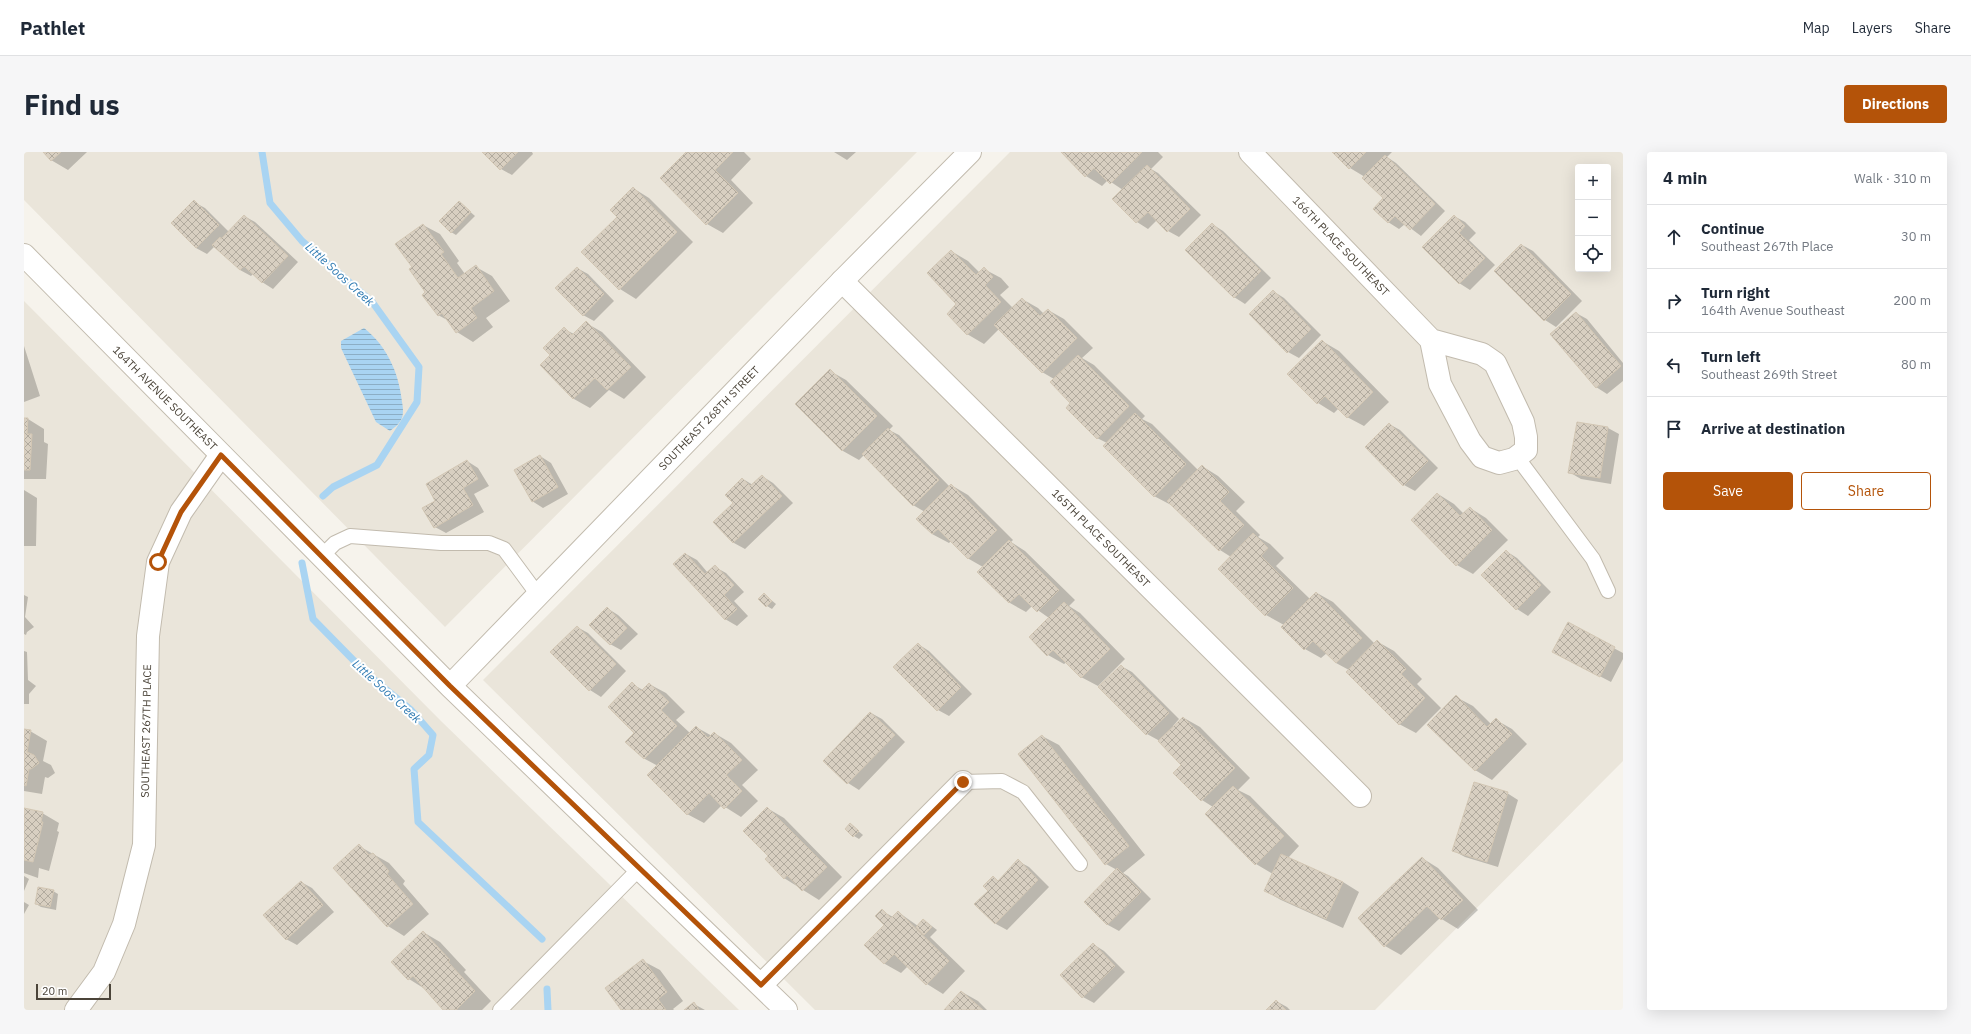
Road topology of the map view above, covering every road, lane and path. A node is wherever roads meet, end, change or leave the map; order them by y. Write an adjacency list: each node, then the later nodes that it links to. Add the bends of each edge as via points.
1 (970, 152): 4 (street, SOUTHEAST 268TH STREET)
2 (1250, 152): 5 (street, 166TH PLACE SOUTHEAST)
3 (24, 255): 6 (street, 164TH AVENUE SOUTHEAST)
4 (842, 281): 10 (street, SOUTHEAST 268TH STREET); 13 (street, 165TH PLACE SOUTHEAST)
5 (1431, 340): 7 (street, via 1440,384 1470,441 1482,457 1499,463); 7 (street, via 1482,354 1495,363 1523,422 1526,450)
6 (221, 455): 8 (street, 164TH AVENUE SOUTHEAST); 17 (street, SOUTHEAST 267TH PLACE, via 181,512 158,562 148,636 144,845 124,924 104,972)
7 (1517, 457): 9 (lane, via 1593,559)
8 (322, 556): 10 (lane, via 335,543 350,536 441,543 489,543 504,549); 11 (street, 164TH AVENUE SOUTHEAST)
9 (1608, 591)
10 (538, 595): 11 (street, SOUTHEAST 268TH STREET)
11 (450, 686): 15 (street, 164TH AVENUE SOUTHEAST)
12 (963, 782): 14 (lane, via 1002,781 1023,792); 16 (street)
13 (1360, 796)
14 (1080, 864)
15 (640, 868): 16 (street, 164TH AVENUE SOUTHEAST); 18 (lane)
16 (761, 985): 19 (street, 164TH AVENUE SOUTHEAST)
17 (76, 1010)
18 (500, 1010)
19 (786, 1010)

